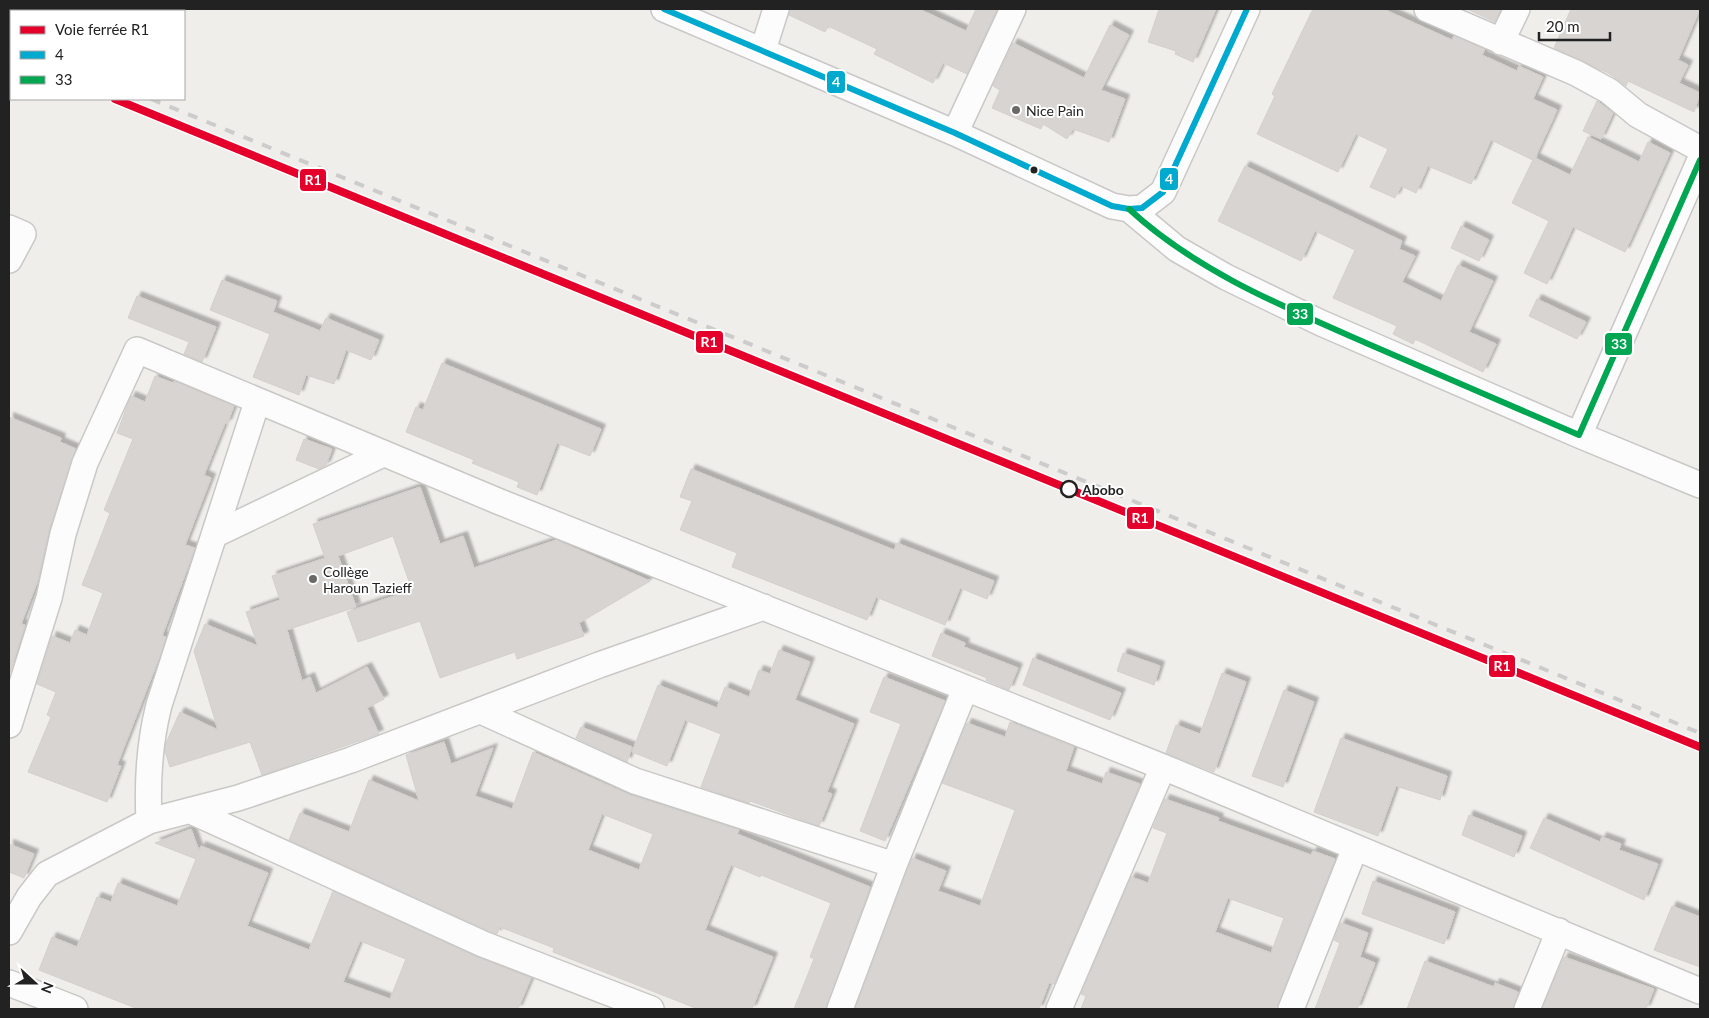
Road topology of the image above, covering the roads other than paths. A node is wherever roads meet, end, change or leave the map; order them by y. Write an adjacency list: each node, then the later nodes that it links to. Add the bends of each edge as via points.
1 (664, 9): 8 (street)
2 (776, 9): 8 (street)
3 (1012, 9): 9 (street)
4 (1247, 9): 12 (street, via 1163,192 1142,208)
5 (1427, 9): 7 (street)
6 (1517, 9): 7 (street)
7 (1501, 42): 10 (street, via 1576,73 1609,91 1638,115)
8 (763, 50): 9 (street)
9 (955, 133): 12 (street, via 1089,196)
10 (1700, 148)
11 (1700, 160): 16 (street)
12 (1129, 209): 16 (street, via 1177,249 1226,277 1321,323)
13 (16, 231): 14 (street)
14 (9, 260)
15 (257, 402): 17 (street); 19 (street); 23 (street, via 137,350 85,462 63,534 49,598)
16 (1579, 435): 18 (street)
17 (384, 454): 19 (street); 20 (street)
18 (1700, 485)
19 (214, 534): 26 (street, via 154,725 147,780)
20 (764, 607): 21 (street); 22 (street)
21 (966, 689): 24 (street); 28 (street)
22 (481, 711): 25 (street, via 351,760); 28 (street, via 635,780)
23 (9, 725)
24 (1163, 767): 27 (street); 36 (street)
25 (190, 811): 26 (street); 34 (street, via 484,944)
26 (149, 821): 30 (street, via 48,874 29,897)
27 (1355, 848): 29 (street); 37 (street)
28 (894, 865): 35 (street)
29 (1559, 931): 32 (street); 38 (street)
30 (9, 932)
31 (9, 983): 33 (street)
32 (1700, 991)
33 (75, 1009)
34 (651, 1009)
35 (840, 1009)
36 (1059, 1009)
37 (1291, 1009)
38 (1527, 1009)

